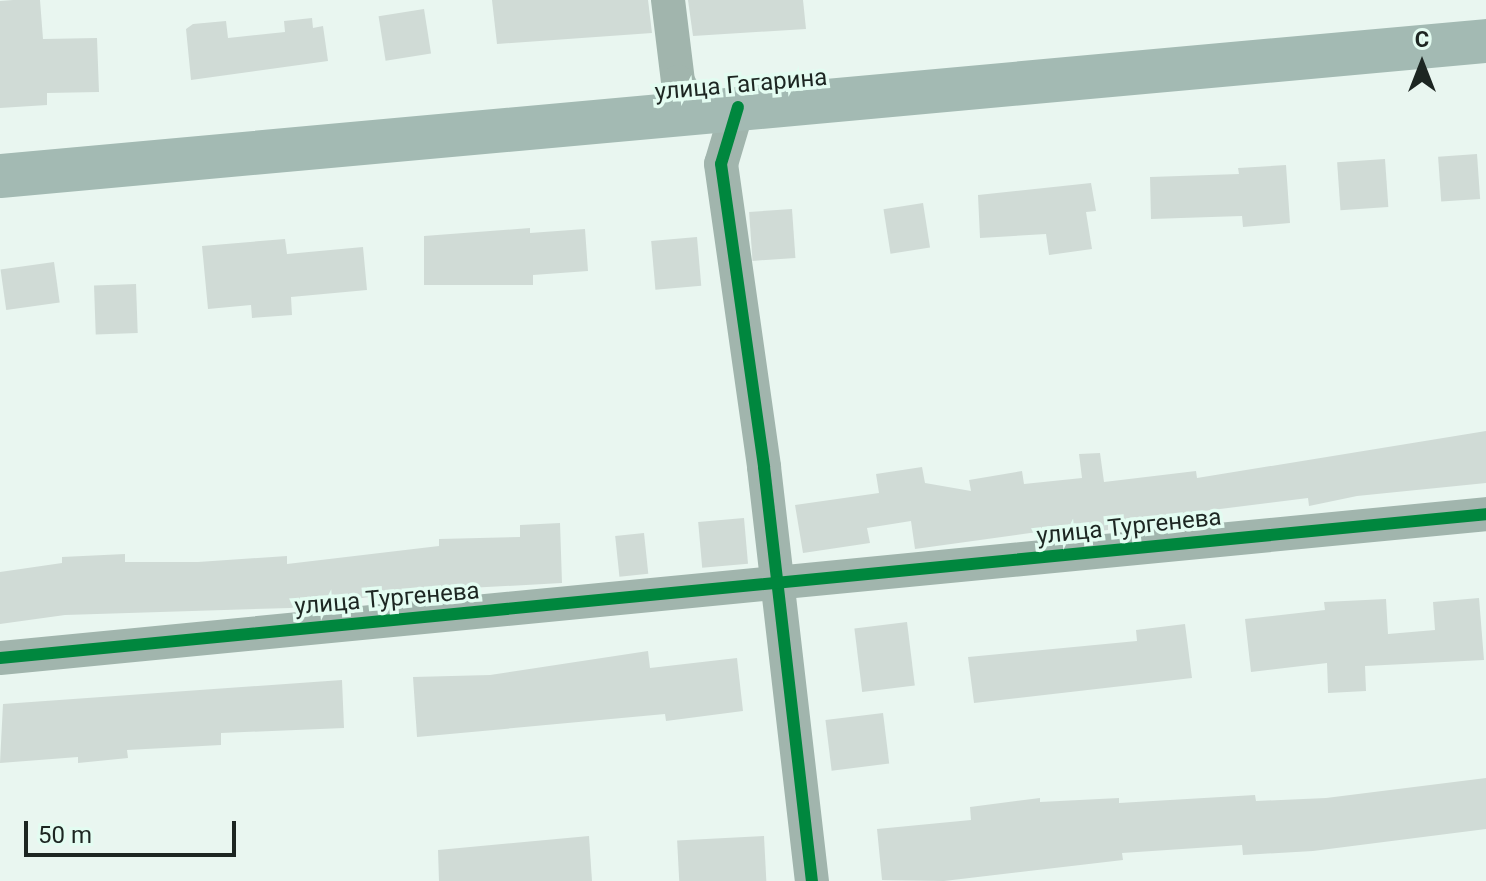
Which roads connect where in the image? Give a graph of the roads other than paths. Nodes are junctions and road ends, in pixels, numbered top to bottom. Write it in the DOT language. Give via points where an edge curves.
graph roads {
  1 [pos="668,0"];
  2 [pos="1486,41"];
  3 [pos="738,107"];
  4 [pos="694,111"];
  5 [pos="0,176"];
  6 [pos="1486,514"];
  7 [pos="777,584"];
  8 [pos="0,658"];
  9 [pos="812,881"];
  1 -- 4 [label="street" via="678,82"];
  2 -- 3 [label="main road, улица Гагарина"];
  3 -- 4 [label="main road, улица Гагарина"];
  3 -- 7 [label="street" via="721,164"];
  4 -- 5 [label="main road, улица Гагарина"];
  6 -- 7 [label="street, улица Тургенева"];
  7 -- 8 [label="street, улица Тургенева"];
  7 -- 9 [label="street"];
}
